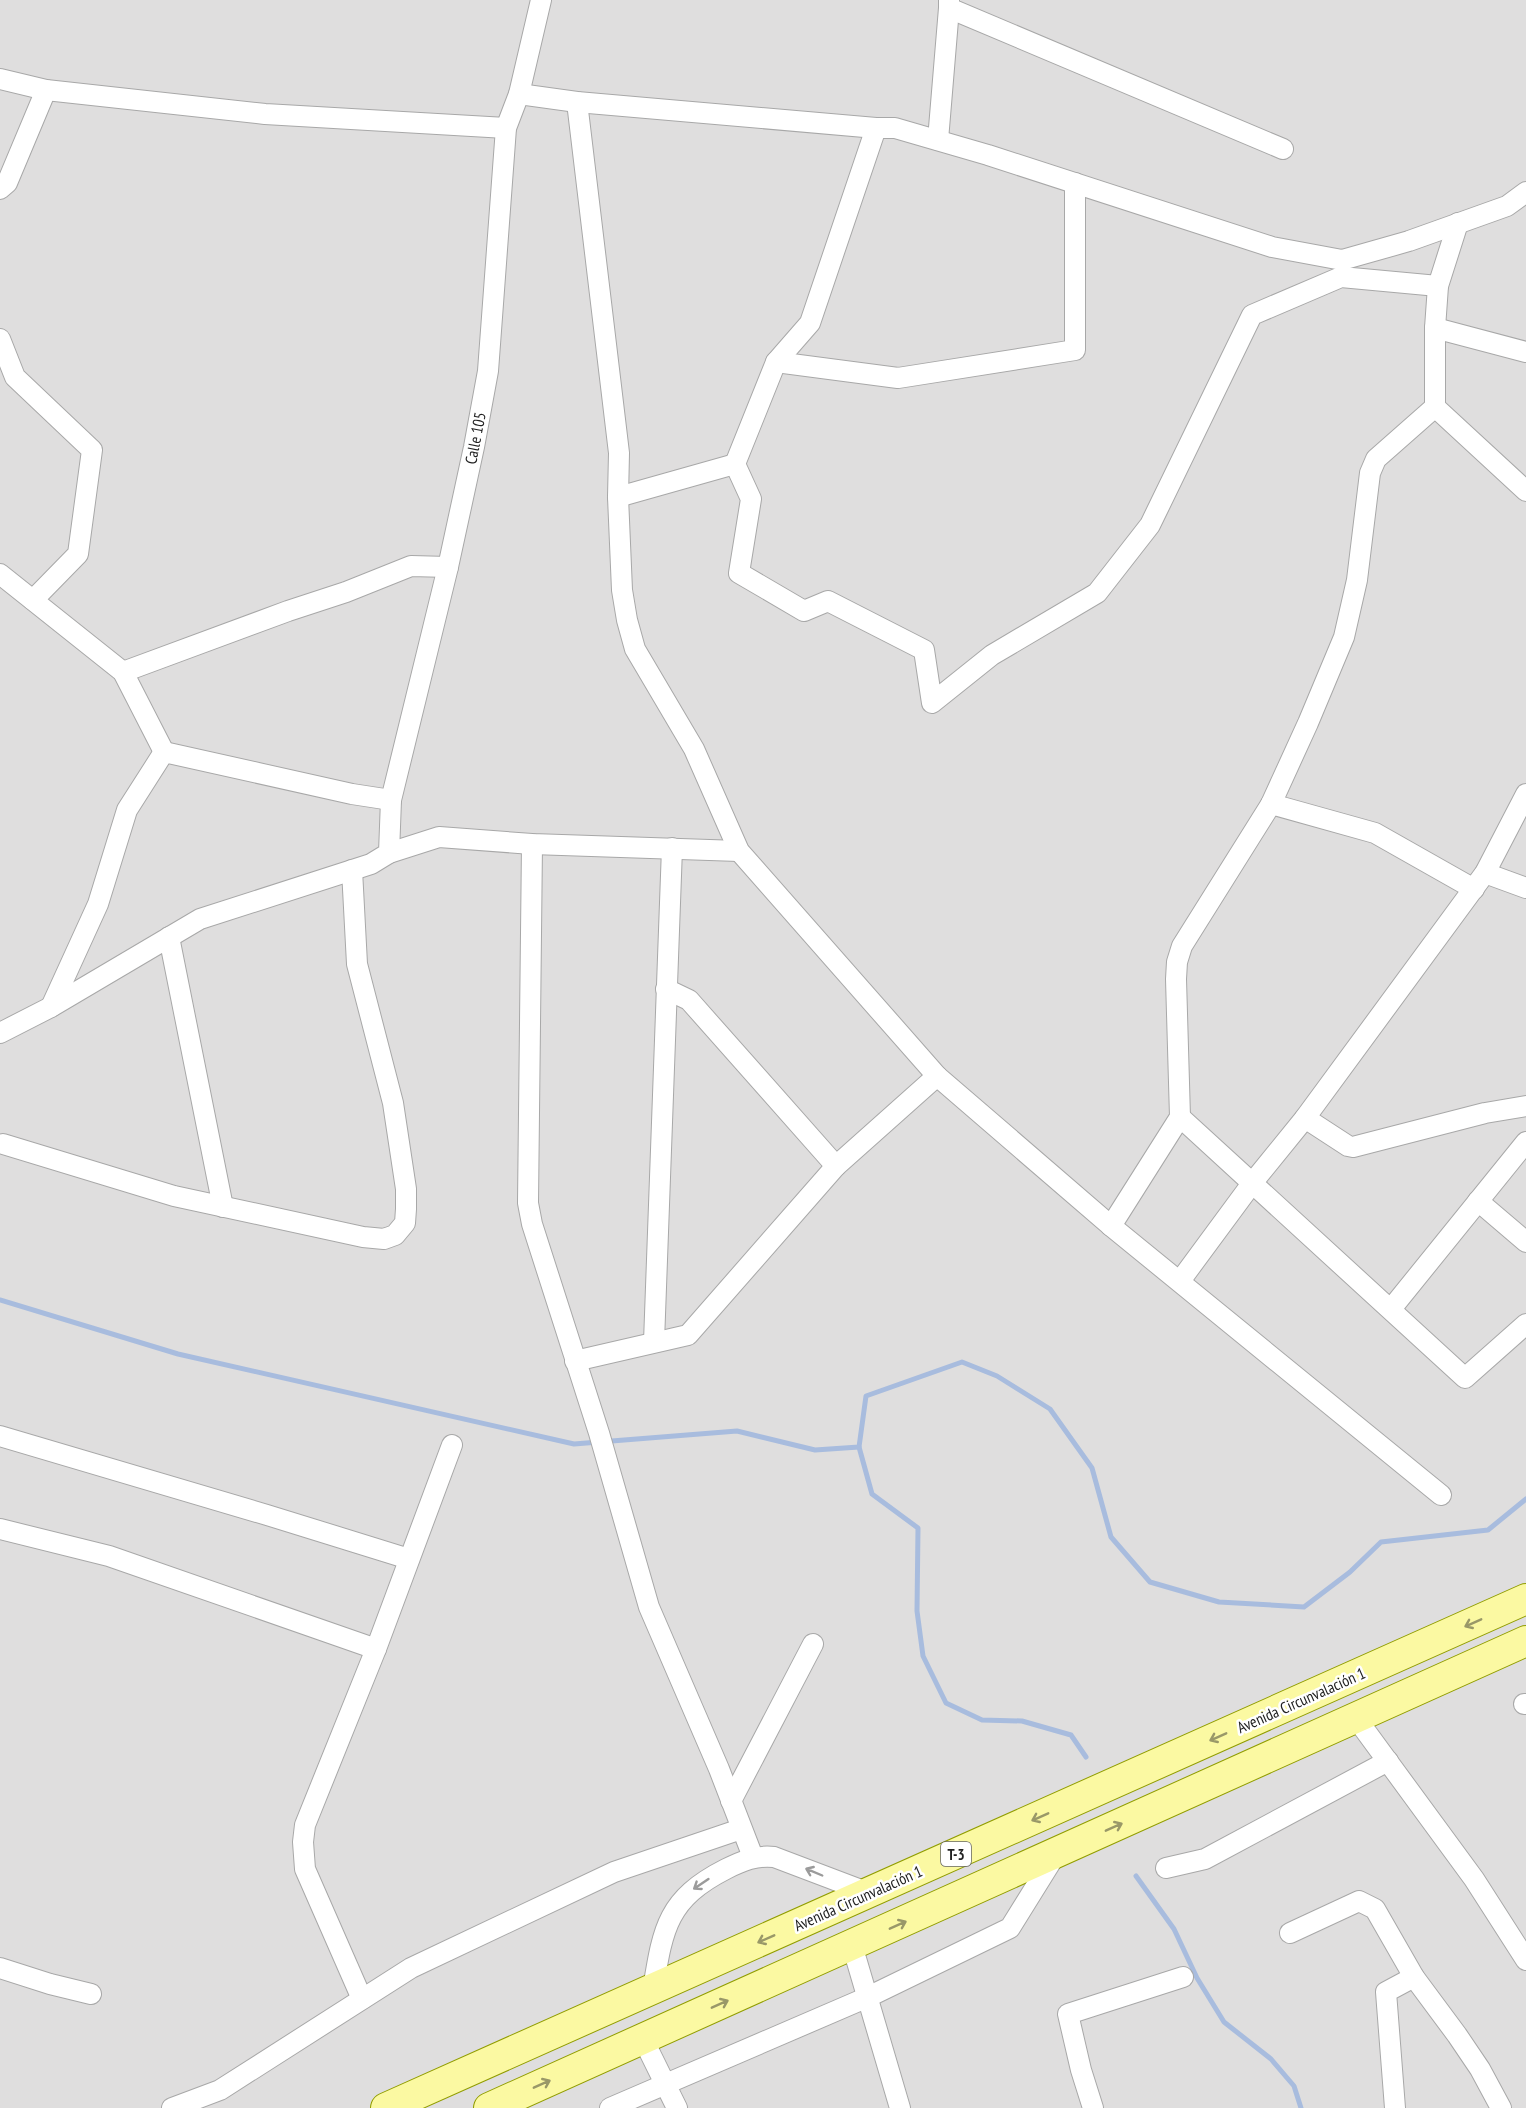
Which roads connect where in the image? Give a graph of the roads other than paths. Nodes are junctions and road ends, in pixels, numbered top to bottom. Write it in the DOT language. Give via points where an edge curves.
graph roads {
  1 [pos="538,3"];
  2 [pos="949,4"];
  3 [pos="0,79"];
  4 [pos="46,90"];
  5 [pos="519,94"];
  6 [pos="577,102"];
  7 [pos="506,128"];
  8 [pos="876,128"];
  9 [pos="938,140"];
  10 [pos="1283,149"];
  11 [pos="1075,183"];
  12 [pos="0,189"];
  13 [pos="1526,192"];
  14 [pos="1458,223"];
  15 [pos="1342,269"];
  16 [pos="1438,286"];
  17 [pos="1435,328"];
  18 [pos="0,339"];
  19 [pos="1526,352"];
  20 [pos="776,362"];
  21 [pos="1435,407"];
  22 [pos="735,464"];
  23 [pos="1526,490"];
  24 [pos="618,497"];
  25 [pos="448,567"];
  26 [pos="0,574"];
  27 [pos="33,600"];
  28 [pos="123,672"];
  29 [pos="164,752"];
  30 [pos="1526,794"];
  31 [pos="391,800"];
  32 [pos="1271,804"];
  33 [pos="532,844"];
  34 [pos="672,848"];
  35 [pos="739,851"];
  36 [pos="389,854"];
  37 [pos="352,870"];
  38 [pos="1479,881"];
  39 [pos="1526,888"];
  40 [pos="169,937"];
  41 [pos="666,989"];
  42 [pos="51,1007"];
  43 [pos="0,1033"];
  44 [pos="938,1076"];
  45 [pos="1526,1106"];
  46 [pos="1180,1116"];
  47 [pos="1305,1118"];
  48 [pos="3,1144"];
  49 [pos="1525,1144"];
  50 [pos="836,1166"];
  51 [pos="1253,1182"];
  52 [pos="1478,1201"];
  53 [pos="224,1207"];
  54 [pos="1111,1226"];
  55 [pos="1526,1242"];
  56 [pos="1180,1281"];
  57 [pos="1391,1309"];
  58 [pos="1526,1324"];
  59 [pos="654,1342"];
  60 [pos="575,1361"];
  61 [pos="0,1436"];
  62 [pos="452,1445"];
  63 [pos="1440,1495"];
  64 [pos="0,1529"];
  65 [pos="409,1559"];
  66 [pos="1526,1599"];
  67 [pos="1526,1641"];
  68 [pos="813,1644"];
  69 [pos="376,1649"];
  70 [pos="1356,1718"];
  71 [pos="1388,1761"];
  72 [pos="731,1801"];
  73 [pos="741,1829"];
  74 [pos="1056,1854"];
  75 [pos="753,1857"];
  76 [pos="1166,1868"];
  77 [pos="869,1893"];
  78 [pos="1290,1933"];
  79 [pos="852,1945"];
  80 [pos="1526,1960"];
  81 [pos="0,1968"];
  82 [pos="1183,1977"];
  83 [pos="1414,1977"];
  84 [pos="653,1989"];
  85 [pos="91,1994"];
  86 [pos="868,1997"];
  87 [pos="362,1999"];
  88 [pos="643,2039"];
  89 [pos="665,2085"];
  90 [pos="172,2108"];
  91 [pos="386,2108"];
  92 [pos="489,2108"];
  93 [pos="610,2108"];
  94 [pos="677,2108"];
  95 [pos="900,2108"];
  96 [pos="1093,2108"];
  97 [pos="1395,2108"];
  98 [pos="1501,2108"];
  1 -- 5 [label="street, Calle 105"];
  2 -- 9 [label="street"];
  2 -- 10 [label="street"];
  3 -- 4 [label="street"];
  4 -- 7 [label="street" via="265,114"];
  4 -- 12 [label="street" via="7,183"];
  5 -- 6 [label="street"];
  5 -- 7 [label="street, Calle 105"];
  6 -- 8 [label="street"];
  6 -- 24 [label="street" via="619,453"];
  7 -- 25 [label="street, Calle 105" via="488,371"];
  8 -- 9 [label="street" via="895,128"];
  8 -- 20 [label="street" via="810,323"];
  9 -- 11 [label="street"];
  11 -- 15 [label="street"];
  11 -- 20 [label="street" via="1075,350 898,378"];
  13 -- 14 [label="street" via="1507,206"];
  14 -- 15 [label="street"];
  14 -- 16 [label="street"];
  15 -- 16 [label="street"];
  15 -- 22 [label="street" via="1252,315 1150,525 1097,593 992,655 932,703 924,650 828,601 804,611 739,573 751,499"];
  16 -- 17 [label="street"];
  17 -- 19 [label="street"];
  17 -- 21 [label="street"];
  18 -- 27 [label="street" via="15,377 92,450 78,554"];
  20 -- 22 [label="street"];
  21 -- 23 [label="street"];
  21 -- 32 [label="street" via="1376,459 1370,473 1357,580 1344,637"];
  22 -- 24 [label="street"];
  24 -- 35 [label="street" via="622,590 635,649 694,749"];
  25 -- 28 [label="street" via="411,566"];
  25 -- 31 [label="street, Calle 105"];
  26 -- 27 [label="street"];
  27 -- 28 [label="street"];
  28 -- 29 [label="street"];
  29 -- 31 [label="street"];
  29 -- 42 [label="street" via="127,810 98,904"];
  30 -- 38 [label="street"];
  31 -- 36 [label="street, Calle 105"];
  32 -- 38 [label="street" via="1374,833"];
  32 -- 46 [label="street" via="1182,946 1177,962"];
  33 -- 34 [label="street"];
  33 -- 36 [label="street" via="439,837"];
  33 -- 60 [label="street" via="528,1203"];
  34 -- 35 [label="street"];
  34 -- 41 [label="street"];
  35 -- 44 [label="street"];
  36 -- 37 [label="street"];
  37 -- 40 [label="street" via="200,919"];
  37 -- 53 [label="street" via="357,964 393,1103 406,1189 405,1223 395,1235 379,1239"];
  38 -- 39 [label="street"];
  38 -- 47 [label="street"];
  40 -- 42 [label="street"];
  40 -- 53 [label="street"];
  41 -- 50 [label="street" via="689,1000"];
  41 -- 59 [label="street"];
  42 -- 43 [label="street"];
  44 -- 50 [label="street"];
  44 -- 54 [label="street"];
  45 -- 47 [label="street" via="1353,1147"];
  46 -- 51 [label="street"];
  46 -- 54 [label="street"];
  47 -- 51 [label="street"];
  48 -- 53 [label="street" via="174,1196"];
  49 -- 52 [label="street"];
  50 -- 59 [label="street" via="688,1335"];
  51 -- 56 [label="street"];
  51 -- 57 [label="street"];
  52 -- 55 [label="street"];
  52 -- 57 [label="street"];
  54 -- 56 [label="street"];
  56 -- 63 [label="street"];
  57 -- 58 [label="street" via="1465,1378"];
  59 -- 60 [label="street"];
  60 -- 72 [label="street" via="649,1607"];
  61 -- 65 [label="street"];
  62 -- 65 [label="street"];
  64 -- 69 [label="street" via="109,1556"];
  65 -- 69 [label="street"];
  66 -- 77 [label="main road, Avenida Circunvalación 1 / T-3, one-way"];
  67 -- 70 [label="main road, T-3"];
  68 -- 72 [label="street"];
  69 -- 87 [label="street" via="305,1824 303,1842 305,1869"];
  70 -- 71 [label="street"];
  74 -- 70 [label="main road, T-3, one-way"];
  71 -- 76 [label="street" via="1205,1859"];
  71 -- 80 [label="street" via="1474,1879"];
  72 -- 73 [label="street"];
  73 -- 75 [label="street"];
  73 -- 87 [label="street" via="614,1872 411,1968"];
  79 -- 74 [label="main road, T-3, one-way"];
  74 -- 86 [label="street" via="1010,1928"];
  77 -- 75 [label="street, one-way" via="774,1857"];
  75 -- 84 [label="street, one-way" via="695,1888 677,1906 660,1944"];
  77 -- 84 [label="main road, Avenida Circunvalación 1 / T-3, one-way"];
  78 -- 83 [label="street" via="1359,1901 1375,1909"];
  79 -- 86 [label="street"];
  88 -- 79 [label="main road, T-3, one-way"];
  81 -- 85 [label="street"];
  82 -- 96 [label="street" via="1068,2014"];
  83 -- 97 [label="street" via="1386,1992"];
  83 -- 98 [label="street" via="1480,2069"];
  84 -- 91 [label="main road, Avenida Circunvalación 1 / T-3"];
  86 -- 89 [label="street"];
  86 -- 95 [label="street"];
  87 -- 90 [label="street" via="220,2090"];
  88 -- 89 [label="street"];
  92 -- 88 [label="main road, T-3, one-way"];
  89 -- 93 [label="street"];
  89 -- 94 [label="street"];
}
